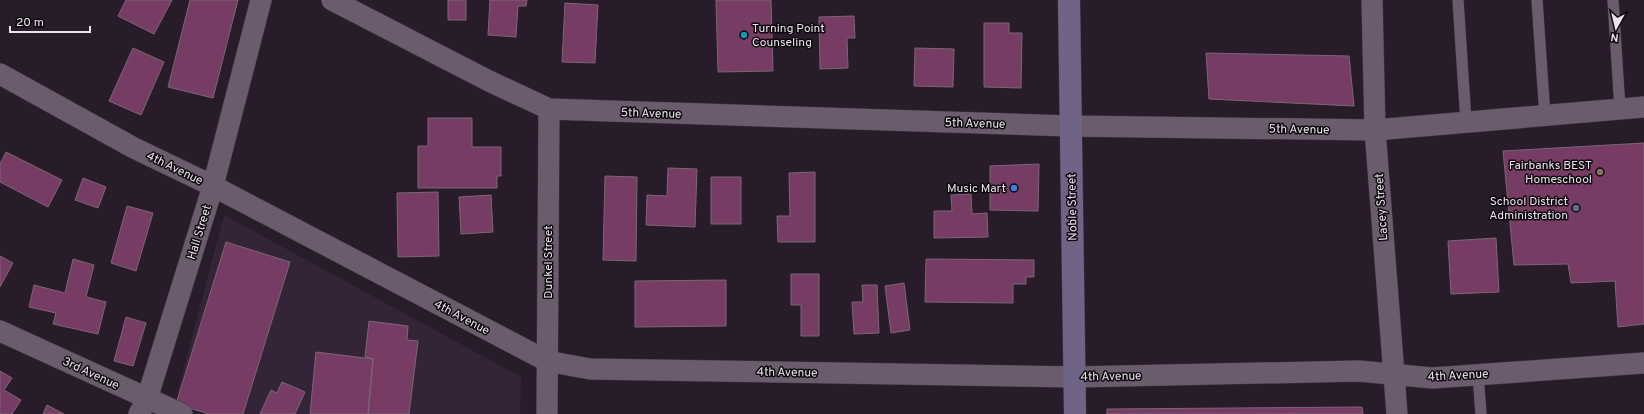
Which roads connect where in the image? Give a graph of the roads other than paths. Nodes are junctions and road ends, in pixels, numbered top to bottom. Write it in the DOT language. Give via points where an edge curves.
graph roads {
  1 [pos="261,0"];
  2 [pos="332,0"];
  3 [pos="1069,0"];
  4 [pos="1372,0"];
  5 [pos="1458,0"];
  6 [pos="1537,0"];
  7 [pos="1613,0"];
  8 [pos="0,74"];
  9 [pos="1644,107"];
  10 [pos="549,109"];
  11 [pos="1620,109"];
  12 [pos="1545,116"];
  13 [pos="1466,122"];
  14 [pos="1070,126"];
  15 [pos="1375,130"];
  16 [pos="213,186"];
  17 [pos="0,331"];
  18 [pos="547,361"];
  19 [pos="1644,363"];
  20 [pos="1394,374"];
  21 [pos="1478,375"];
  22 [pos="1075,377"];
  23 [pos="143,406"];
  24 [pos="182,414"];
  25 [pos="547,414"];
  26 [pos="1075,414"];
  27 [pos="1397,414"];
  28 [pos="1481,414"];
  1 -- 16 [label="street, Hall Street"];
  2 -- 10 [label="street, 5th Avenue" via="489,82"];
  3 -- 14 [label="street, Noble Street"];
  4 -- 15 [label="street, Lacey Street"];
  5 -- 13 [label="lane"];
  6 -- 12 [label="lane"];
  7 -- 11 [label="lane"];
  8 -- 16 [label="street, 4th Avenue" via="134,148"];
  9 -- 11 [label="street, 5th Avenue"];
  10 -- 14 [label="street, 5th Avenue"];
  10 -- 18 [label="street, Dunkel Street"];
  11 -- 12 [label="street, 5th Avenue"];
  12 -- 13 [label="street, 5th Avenue"];
  13 -- 15 [label="street, 5th Avenue"];
  14 -- 15 [label="street, 5th Avenue"];
  14 -- 22 [label="street, Noble Street"];
  15 -- 20 [label="street, Lacey Street"];
  16 -- 18 [label="street, 4th Avenue"];
  16 -- 23 [label="street, Hall Street"];
  17 -- 23 [label="street, 3rd Avenue"];
  18 -- 22 [label="street, 4th Avenue" via="590,369"];
  18 -- 25 [label="street, Dunkel Street"];
  19 -- 21 [label="street, 4th Avenue"];
  20 -- 21 [label="street, 4th Avenue" via="1432,378"];
  20 -- 22 [label="street, 4th Avenue" via="1359,370"];
  20 -- 27 [label="street, Lacey Street"];
  21 -- 28 [label="lane"];
  22 -- 26 [label="street, Noble Street"];
  23 -- 24 [label="street, 3rd Avenue"];
}
